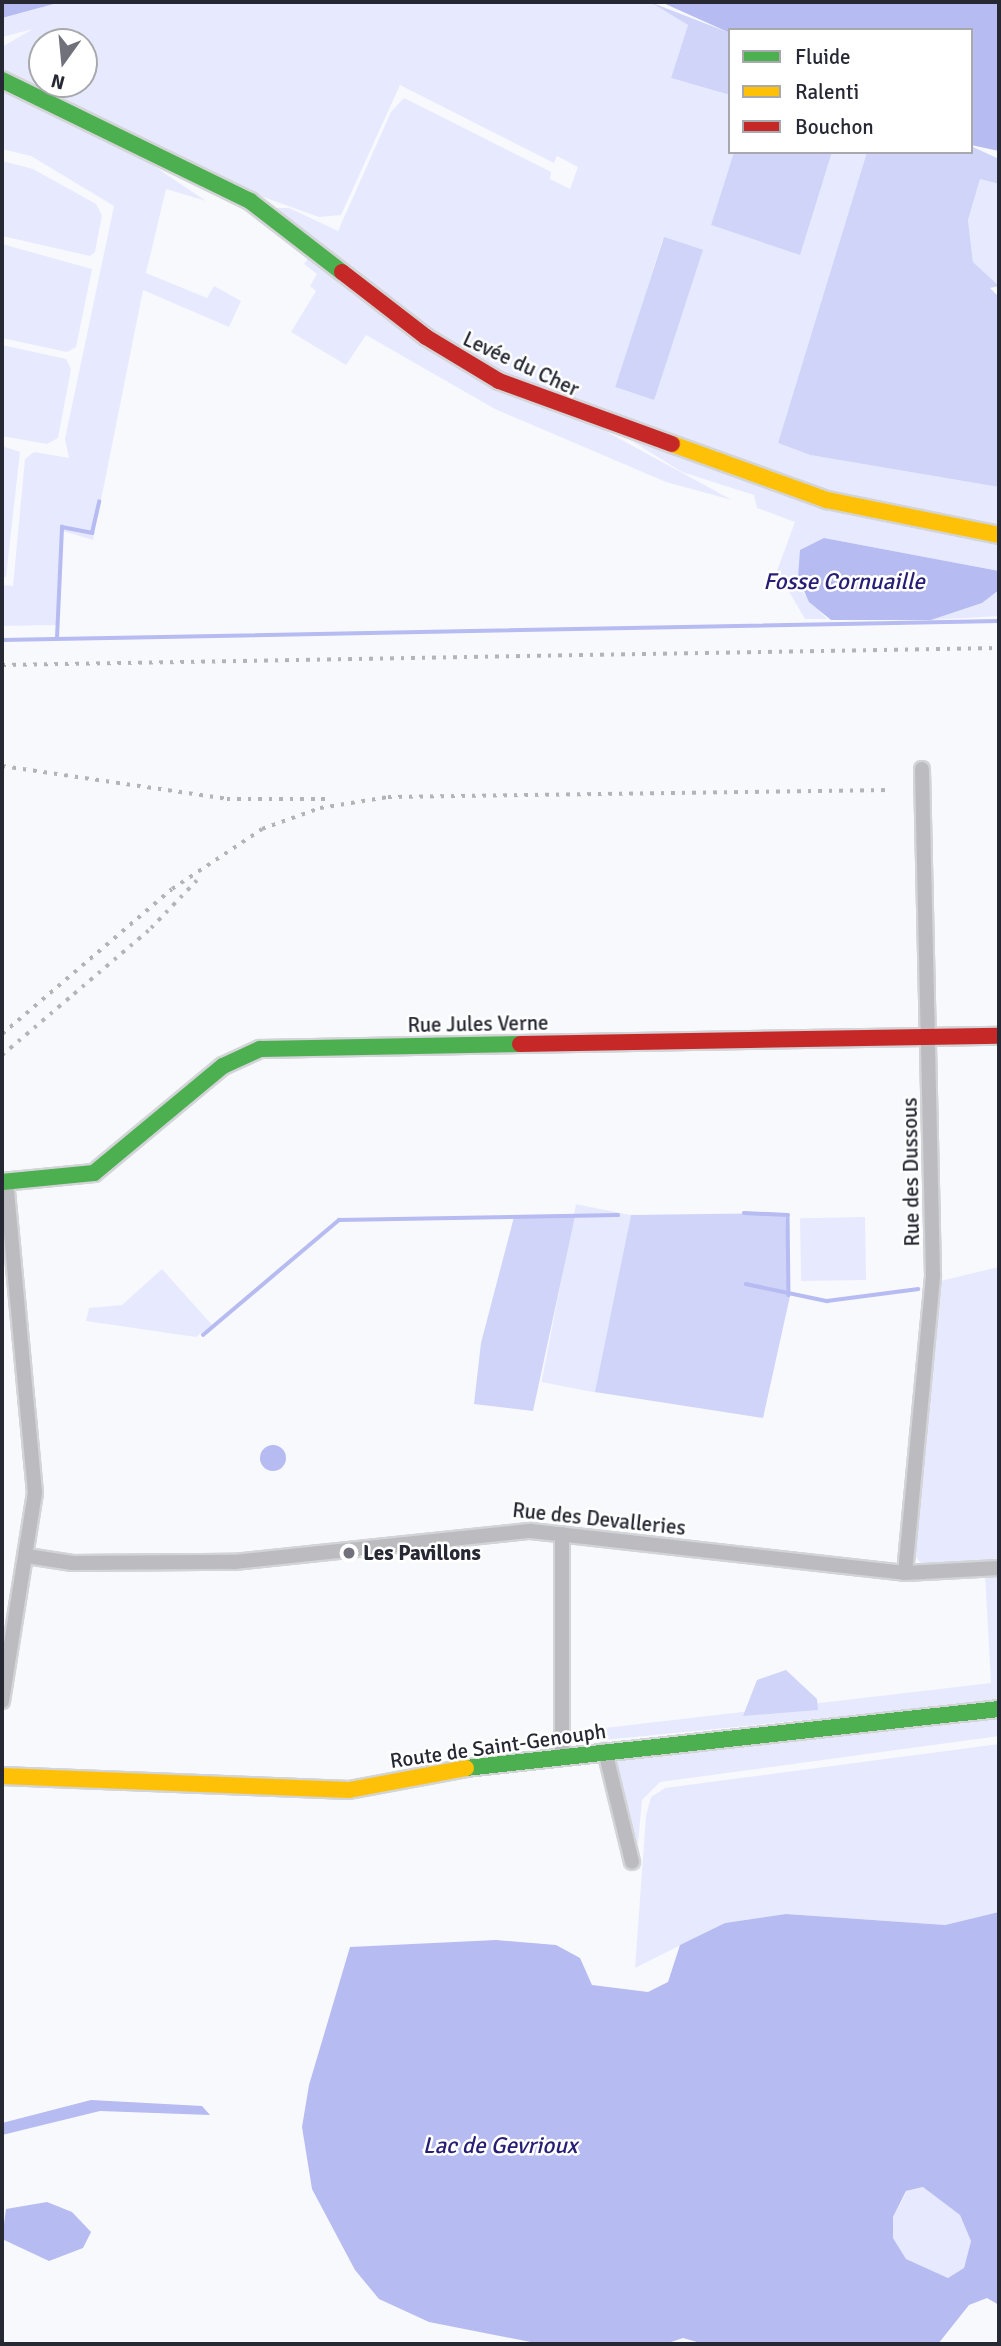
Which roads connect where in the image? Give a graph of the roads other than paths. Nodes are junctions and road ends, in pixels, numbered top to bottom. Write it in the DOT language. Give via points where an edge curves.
graph roads {
  1 [pos="2,80"];
  2 [pos="999,535"];
  3 [pos="922,769"];
  4 [pos="999,1036"];
  5 [pos="930,1037"];
  6 [pos="4,1182"];
  7 [pos="2,1273"];
  8 [pos="18,1273"];
  9 [pos="562,1534"];
  10 [pos="27,1556"];
  11 [pos="999,1568"];
  12 [pos="905,1573"];
  13 [pos="2,1701"];
  14 [pos="999,1709"];
  15 [pos="605,1751"];
  16 [pos="562,1756"];
  17 [pos="2,1776"];
  18 [pos="632,1862"];
  1 -- 2 [label="street, Levée du Cher" via="250,201 426,337 499,381 827,500"];
  3 -- 5 [label="street, Rue des Dussous"];
  4 -- 5 [label="street, Rue Jules Verne"];
  5 -- 6 [label="street, Rue Jules Verne" via="260,1049 223,1066 94,1173"];
  5 -- 12 [label="street, Rue des Dussous" via="932,1294"];
  6 -- 8 [label="street"];
  7 -- 8 [label="street"];
  8 -- 10 [label="street" via="35,1478"];
  9 -- 10 [label="street, Rue des Devalleries" via="491,1531 349,1553 234,1562 72,1563"];
  9 -- 12 [label="street, Rue des Devalleries"];
  9 -- 16 [label="street"];
  10 -- 13 [label="street"];
  11 -- 12 [label="street, Rue des Devalleries"];
  14 -- 15 [label="street, Route de Saint-Genouph"];
  15 -- 16 [label="street, Route de Saint-Genouph"];
  15 -- 18 [label="street"];
  16 -- 17 [label="street, Route de Saint-Genouph" via="349,1790 289,1793"];
}
